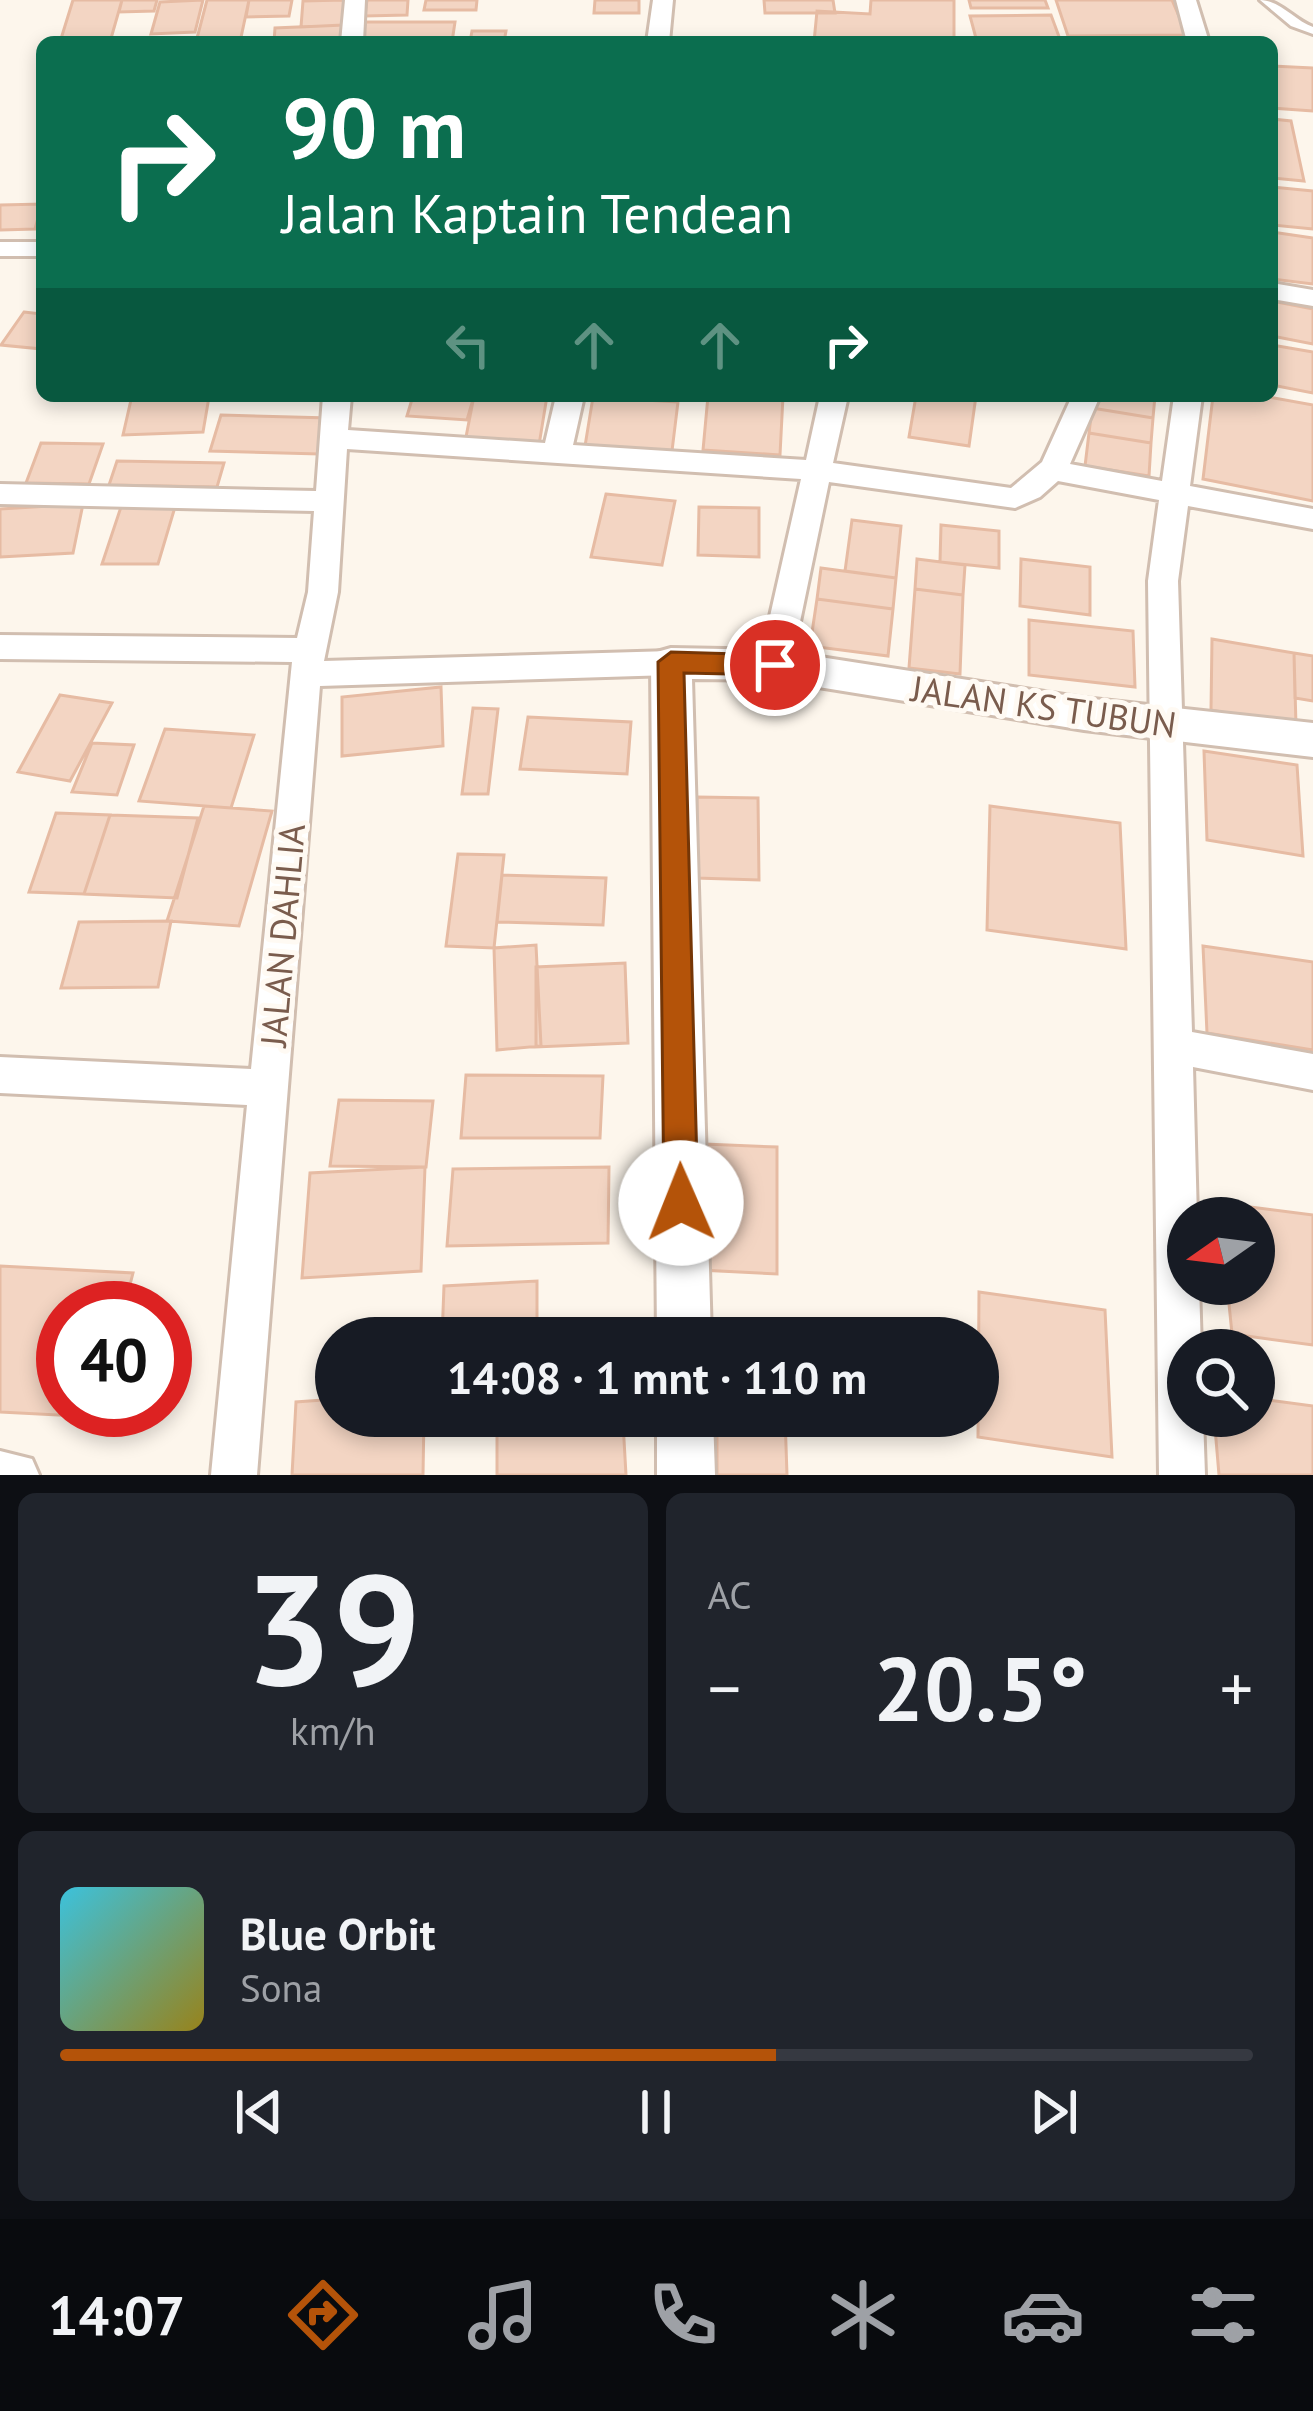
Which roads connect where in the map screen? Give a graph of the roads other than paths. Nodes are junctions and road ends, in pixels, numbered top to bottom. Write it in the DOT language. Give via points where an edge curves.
graph roads {
  1 [pos="356,0"];
  2 [pos="663,0"];
  3 [pos="1186,0"];
  4 [pos="1265,0"];
  5 [pos="1313,32"];
  6 [pos="353,36"];
  7 [pos="659,36"];
  8 [pos="1196,36"];
  9 [pos="0,249"];
  10 [pos="36,249"];
  11 [pos="1278,292"];
  12 [pos="1313,298"];
  13 [pos="337,402"];
  14 [pos="569,402"];
  15 [pos="833,402"];
  16 [pos="1083,402"];
  17 [pos="1187,402"];
  18 [pos="338,439"];
  19 [pos="558,450"];
  20 [pos="1054,470"];
  21 [pos="820,471"];
  22 [pos="1173,493"];
  23 [pos="0,494"];
  24 [pos="328,501"];
  25 [pos="1313,520"];
  26 [pos="0,647"];
  27 [pos="309,662"];
  28 [pos="671,662"];
  29 [pos="775,665"];
  30 [pos="1166,722"];
  31 [pos="1313,740"];
  32 [pos="1172,1046"];
  33 [pos="1313,1072"];
  34 [pos="0,1076"];
  35 [pos="268,1088"];
  36 [pos="683,1317"];
  37 [pos="685,1437"];
  38 [pos="0,1474"];
  39 [pos="16,1475"];
  40 [pos="234,1475"];
  41 [pos="686,1475"];
  42 [pos="1181,1475"];
  1 -- 6 [label="street"];
  2 -- 7 [label="street"];
  3 -- 8 [label="street"];
  4 -- 5 [label="lane"];
  9 -- 10 [label="street"];
  11 -- 12 [label="street"];
  13 -- 18 [label="street, JALAN DAHLIA"];
  14 -- 19 [label="street"];
  15 -- 21 [label="street"];
  16 -- 20 [label="street"];
  17 -- 22 [label="street"];
  18 -- 19 [label="street"];
  18 -- 24 [label="street, JALAN DAHLIA"];
  19 -- 21 [label="street"];
  20 -- 21 [label="street" via="1040,488 1015,498"];
  20 -- 22 [label="street"];
  21 -- 29 [label="street"];
  22 -- 25 [label="street"];
  22 -- 30 [label="street" via="1162,581"];
  23 -- 24 [label="street"];
  24 -- 27 [label="street, JALAN DAHLIA"];
  26 -- 27 [label="street"];
  27 -- 28 [label="street"];
  27 -- 35 [label="street, JALAN DAHLIA"];
  28 -- 29 [label="street, JALAN KS TUBUN"];
  28 -- 36 [label="street"];
  29 -- 30 [label="street, JALAN KS TUBUN"];
  30 -- 31 [label="street, JALAN KS TUBUN"];
  30 -- 32 [label="street"];
  32 -- 33 [label="street"];
  32 -- 42 [label="street"];
  34 -- 35 [label="street"];
  35 -- 40 [label="street, JALAN DAHLIA"];
  37 -- 41 [label="street"];
  38 -- 39 [label="street"];
}
